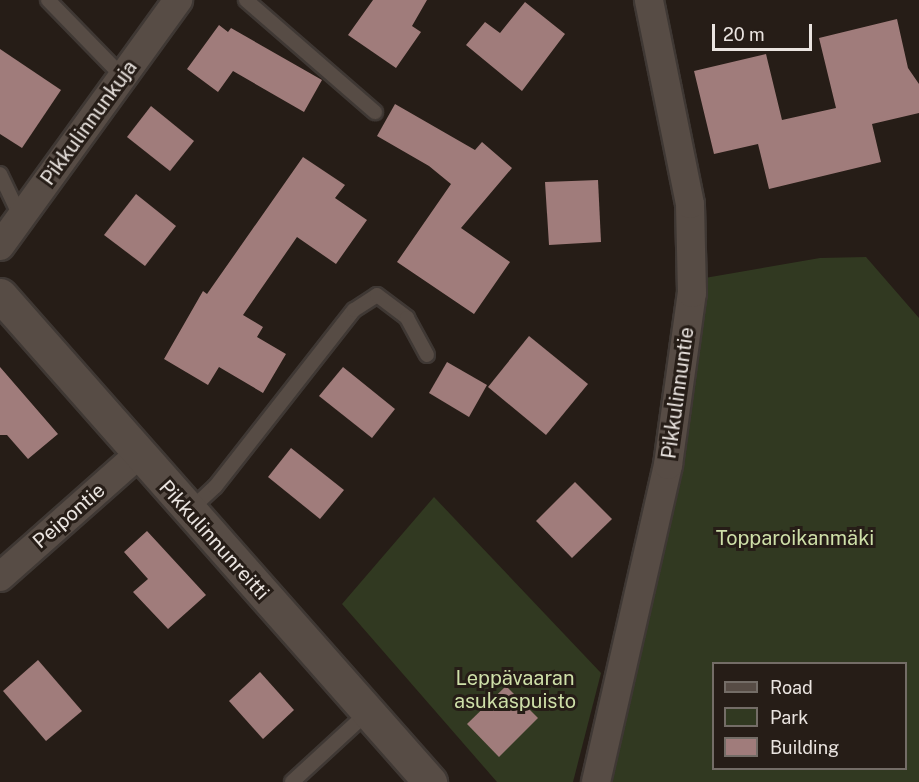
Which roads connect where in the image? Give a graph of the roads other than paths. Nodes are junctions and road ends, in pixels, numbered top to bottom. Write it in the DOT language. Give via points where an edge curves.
graph roads {
  1 [pos="48,0"];
  2 [pos="178,0"];
  3 [pos="246,0"];
  4 [pos="649,0"];
  5 [pos="123,76"];
  6 [pos="375,112"];
  7 [pos="0,174"];
  8 [pos="21,218"];
  9 [pos="0,246"];
  10 [pos="0,296"];
  11 [pos="428,354"];
  12 [pos="138,455"];
  13 [pos="189,510"];
  14 [pos="0,578"];
  15 [pos="367,713"];
  16 [pos="292,782"];
  17 [pos="430,782"];
  18 [pos="596,782"];
  1 -- 5 [label="lane"];
  2 -- 5 [label="street, Pikkulinnunkuja"];
  3 -- 6 [label="lane"];
  4 -- 18 [label="street, Pikkulinnuntie" via="690,204 692,293 668,465"];
  5 -- 8 [label="street, Pikkulinnunkuja"];
  7 -- 8 [label="lane"];
  8 -- 9 [label="street, Pikkulinnunkuja"];
  10 -- 12 [label="street, Pikkulinnunreitti"];
  11 -- 13 [label="lane" via="407,318 377,295 354,310 215,487"];
  12 -- 13 [label="street, Pikkulinnunreitti"];
  12 -- 14 [label="street, Peipontie"];
  13 -- 15 [label="street, Pikkulinnunreitti"];
  15 -- 16 [label="lane"];
  15 -- 17 [label="street, Pikkulinnunreitti"];
}
